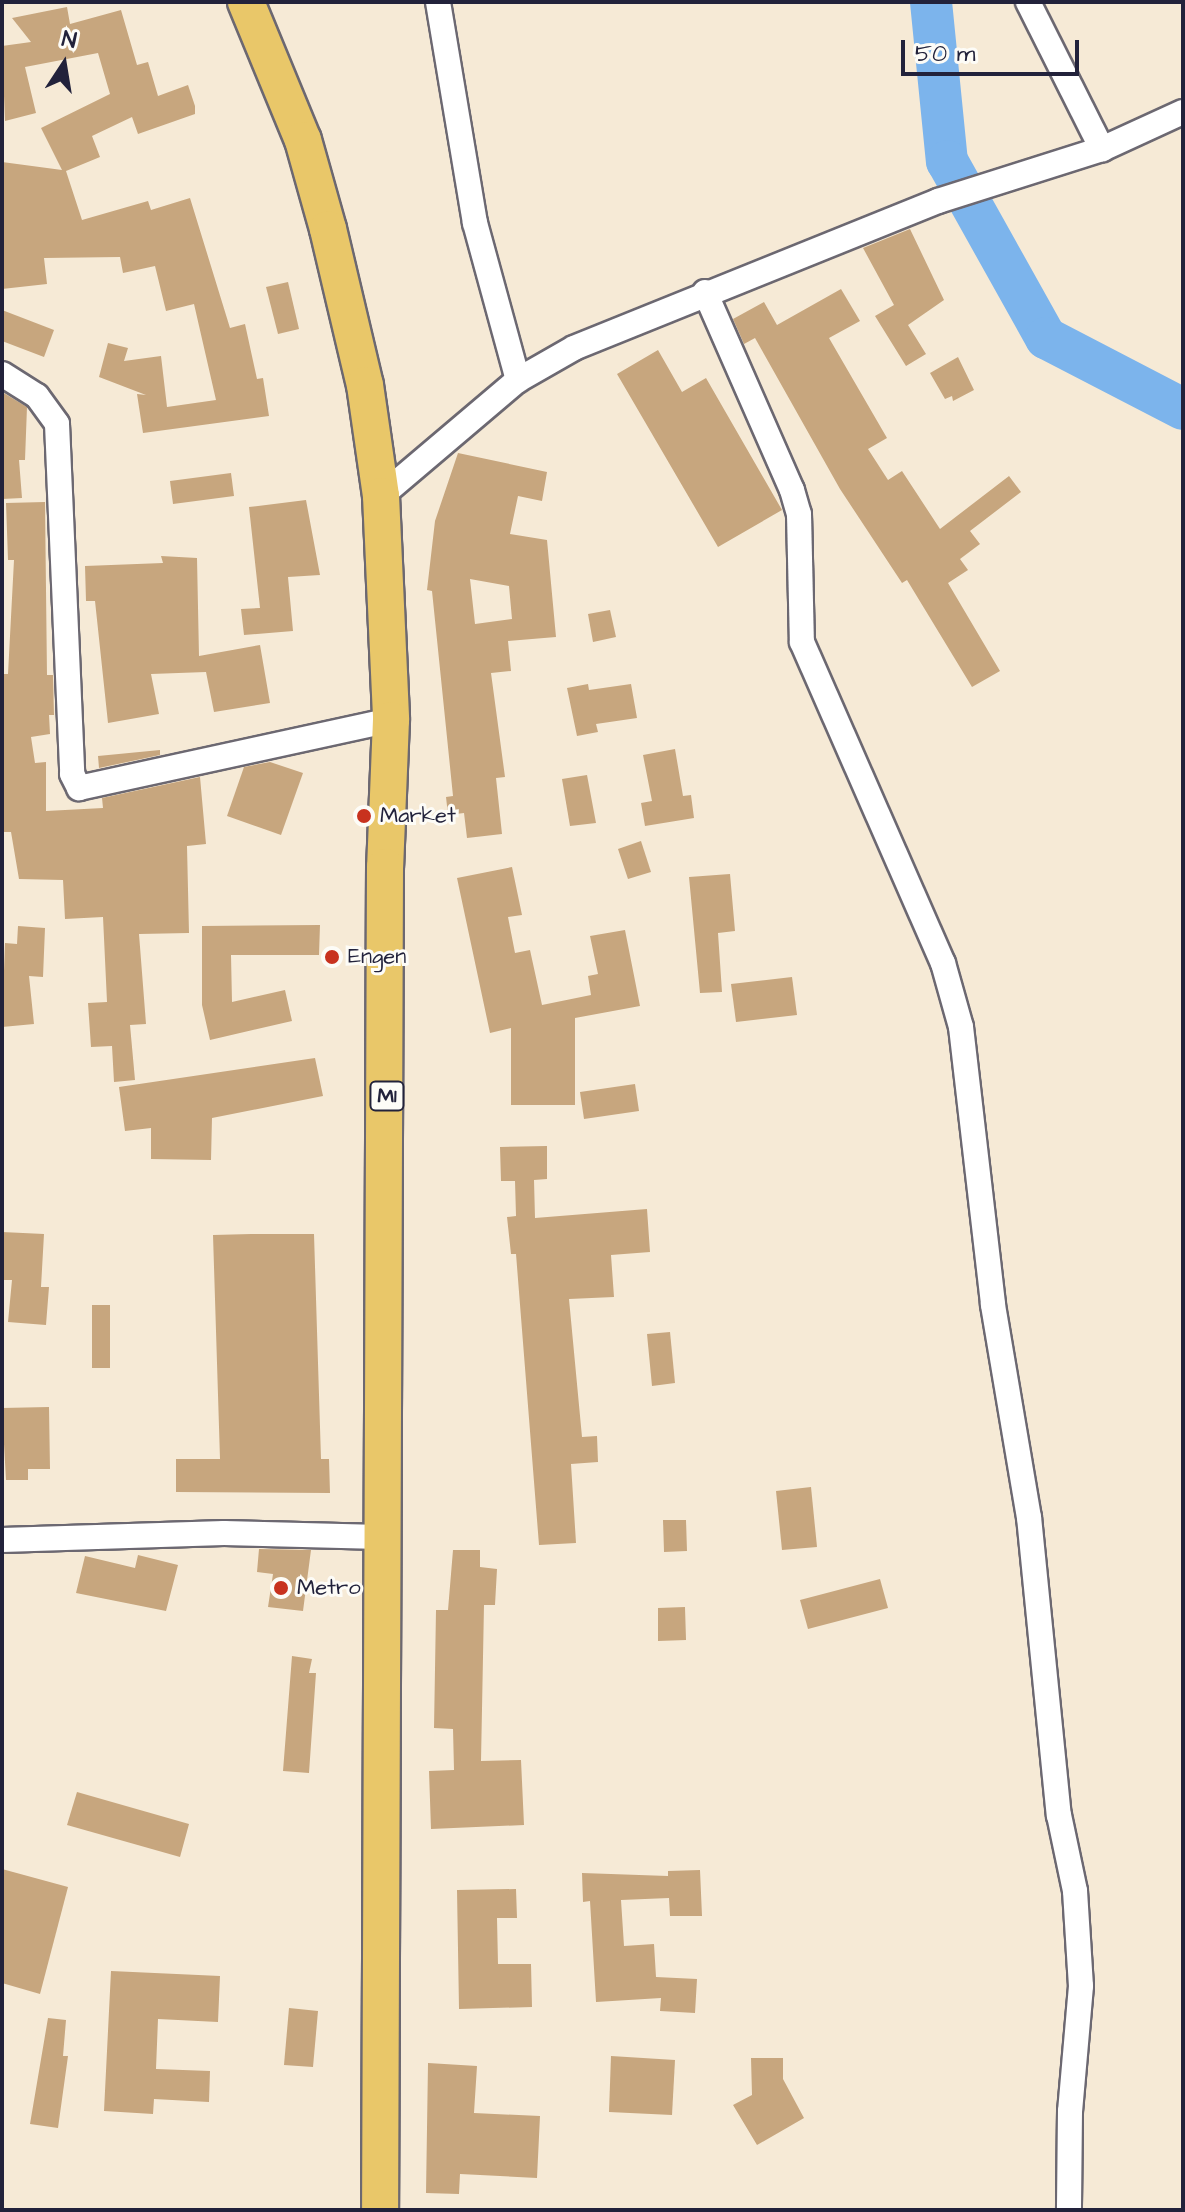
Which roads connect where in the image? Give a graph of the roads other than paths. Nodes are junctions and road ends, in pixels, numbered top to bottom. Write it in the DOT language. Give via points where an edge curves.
graph roads {
  1 [pos="246,2"];
  2 [pos="438,2"];
  3 [pos="1028,2"];
  4 [pos="1183,112"];
  5 [pos="1102,149"];
  6 [pos="705,292"];
  7 [pos="2,374"];
  8 [pos="518,380"];
  9 [pos="381,496"];
  10 [pos="391,720"];
  11 [pos="381,1537"];
  12 [pos="2,1540"];
  13 [pos="380,2210"];
  14 [pos="1069,2210"];
  1 -- 9 [label="highway, M1" via="303,140 328,229 365,385"];
  2 -- 8 [label="street" via="475,223"];
  3 -- 5 [label="street"];
  4 -- 5 [label="street"];
  5 -- 6 [label="street" via="938,201"];
  6 -- 8 [label="street" via="574,348"];
  6 -- 14 [label="street" via="799,514 802,642 937,948 961,1027 993,1305 1029,1517 1059,1815 1075,1891 1081,1986 1070,2111"];
  7 -- 10 [label="street" via="37,396 57,424 72,774 79,788"];
  8 -- 9 [label="street"];
  9 -- 10 [label="highway, M1"];
  10 -- 11 [label="highway, M1" via="385,867"];
  11 -- 12 [label="street" via="224,1533"];
  11 -- 13 [label="highway, M1"];
}
